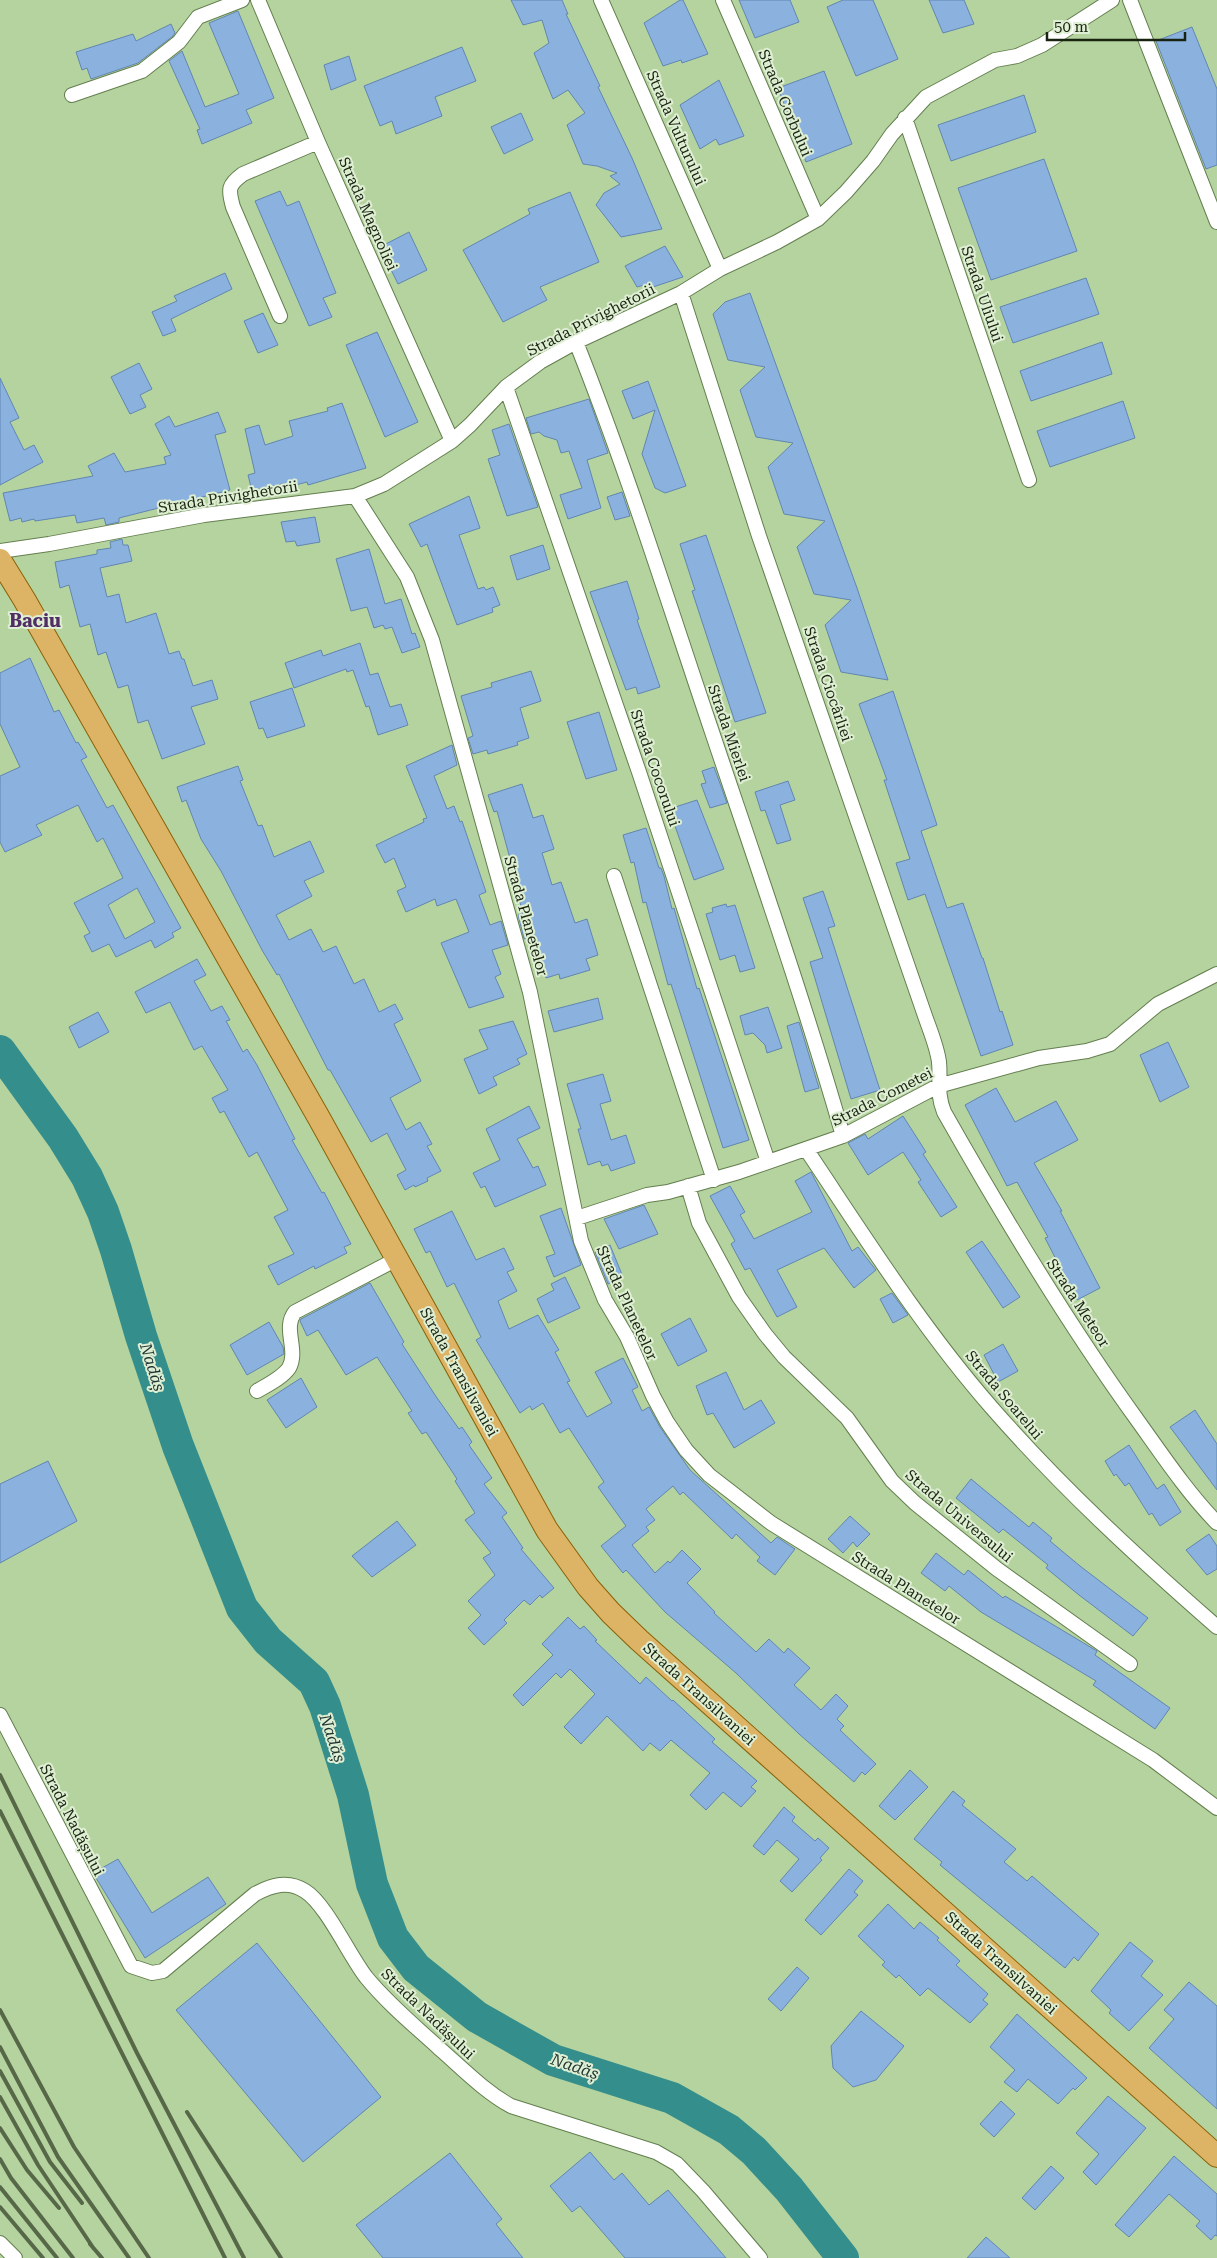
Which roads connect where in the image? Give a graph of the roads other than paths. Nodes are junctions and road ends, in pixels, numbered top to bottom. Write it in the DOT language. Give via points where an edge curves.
graph roads {
  1 [pos="242,0"];
  2 [pos="258,0"];
  3 [pos="601,0"];
  4 [pos="723,0"];
  5 [pos="1112,0"];
  6 [pos="1130,0"];
  7 [pos="72,95"];
  8 [pos="905,118"];
  9 [pos="318,142"];
  10 [pos="818,219"];
  11 [pos="1217,222"];
  12 [pos="720,269"];
  13 [pos="681,293"];
  14 [pos="280,316"];
  15 [pos="576,342"];
  16 [pos="506,387"];
  17 [pos="452,440"];
  18 [pos="1029,480"];
  19 [pos="355,496"];
  20 [pos="0,551"];
  21 [pos="0,560"];
  22 [pos="614,876"];
  23 [pos="1217,974"];
  24 [pos="938,1086"];
  25 [pos="843,1136"];
  26 [pos="806,1150"];
  27 [pos="768,1162"];
  28 [pos="714,1180"];
  29 [pos="688,1186"];
  30 [pos="577,1218"];
  31 [pos="397,1259"];
  32 [pos="257,1391"];
  33 [pos="1217,1524"];
  34 [pos="1217,1627"];
  35 [pos="1130,1664"];
  36 [pos="0,1715"];
  37 [pos="1217,1808"];
  38 [pos="1217,2156"];
  39 [pos="0,2243"];
  40 [pos="15,2258"];
  41 [pos="760,2258"];
  1 -- 7 [label="street" via="198,17 185,36 142,70"];
  2 -- 9 [label="street, Strada Magnoliei"];
  3 -- 12 [label="street, Strada Vulturului"];
  4 -- 10 [label="street, Strada Corbului"];
  5 -- 8 [label="street, Strada Privighetorii" via="1042,45 1017,56 995,60 926,97"];
  6 -- 11 [label="street"];
  8 -- 10 [label="street, Strada Privighetorii" via="846,192"];
  8 -- 18 [label="street, Strada Uliului"];
  9 -- 14 [label="street" via="243,174 232,182 229,192 232,207"];
  9 -- 17 [label="street, Strada Magnoliei"];
  10 -- 12 [label="street, Strada Privighetorii"];
  12 -- 13 [label="street, Strada Privighetorii"];
  13 -- 15 [label="street, Strada Privighetorii"];
  13 -- 24 [label="street, Strada Ciocârliei" via="759,536 939,1059"];
  15 -- 16 [label="street, Strada Privighetorii" via="540,362"];
  15 -- 25 [label="street, Strada Mierlei" via="652,552 814,1037"];
  16 -- 17 [label="street, Strada Privighetorii"];
  16 -- 27 [label="street, Strada Cocorului" via="639,772"];
  17 -- 19 [label="street, Strada Privighetorii" via="384,484"];
  19 -- 20 [label="street, Strada Privighetorii" via="204,515"];
  19 -- 30 [label="street, Strada Planetelor" via="407,577 432,640 530,992"];
  21 -- 31 [label="main road, Strada Transilvaniei"];
  22 -- 28 [label="street"];
  23 -- 24 [label="street, Strada Cometei" via="1158,1004 1110,1044 1030,1060"];
  24 -- 25 [label="street, Strada Cometei"];
  24 -- 33 [label="street, Strada Meteor" via="944,1112 1037,1269 1112,1386 1195,1501"];
  25 -- 26 [label="street, Strada Cometei"];
  26 -- 27 [label="street, Strada Cometei"];
  26 -- 34 [label="street, Strada Soarelui" via="928,1329 991,1407 1050,1472 1125,1546"];
  27 -- 28 [label="street, Strada Cometei"];
  28 -- 29 [label="street, Strada Cometei"];
  29 -- 30 [label="street, Strada Cometei" via="647,1195"];
  29 -- 35 [label="street, Strada Universului" via="699,1223 739,1297 784,1358 846,1418 892,1481 997,1569"];
  30 -- 37 [label="street, Strada Planetelor" via="592,1271 627,1337 653,1396 686,1450 709,1475 772,1523 1153,1760"];
  31 -- 32 [label="street" via="295,1312 289,1323 292,1352 289,1367"];
  31 -- 38 [label="main road, Strada Transilvaniei" via="547,1530 611,1613"];
  36 -- 41 [label="street, Strada Nadășului" via="132,1966 152,1973 163,1971 255,1894 276,1884 305,1891 325,1914 366,1977 411,2023 491,2095 511,2106 656,2152 677,2164"];
  39 -- 40 [label="street"];
}
